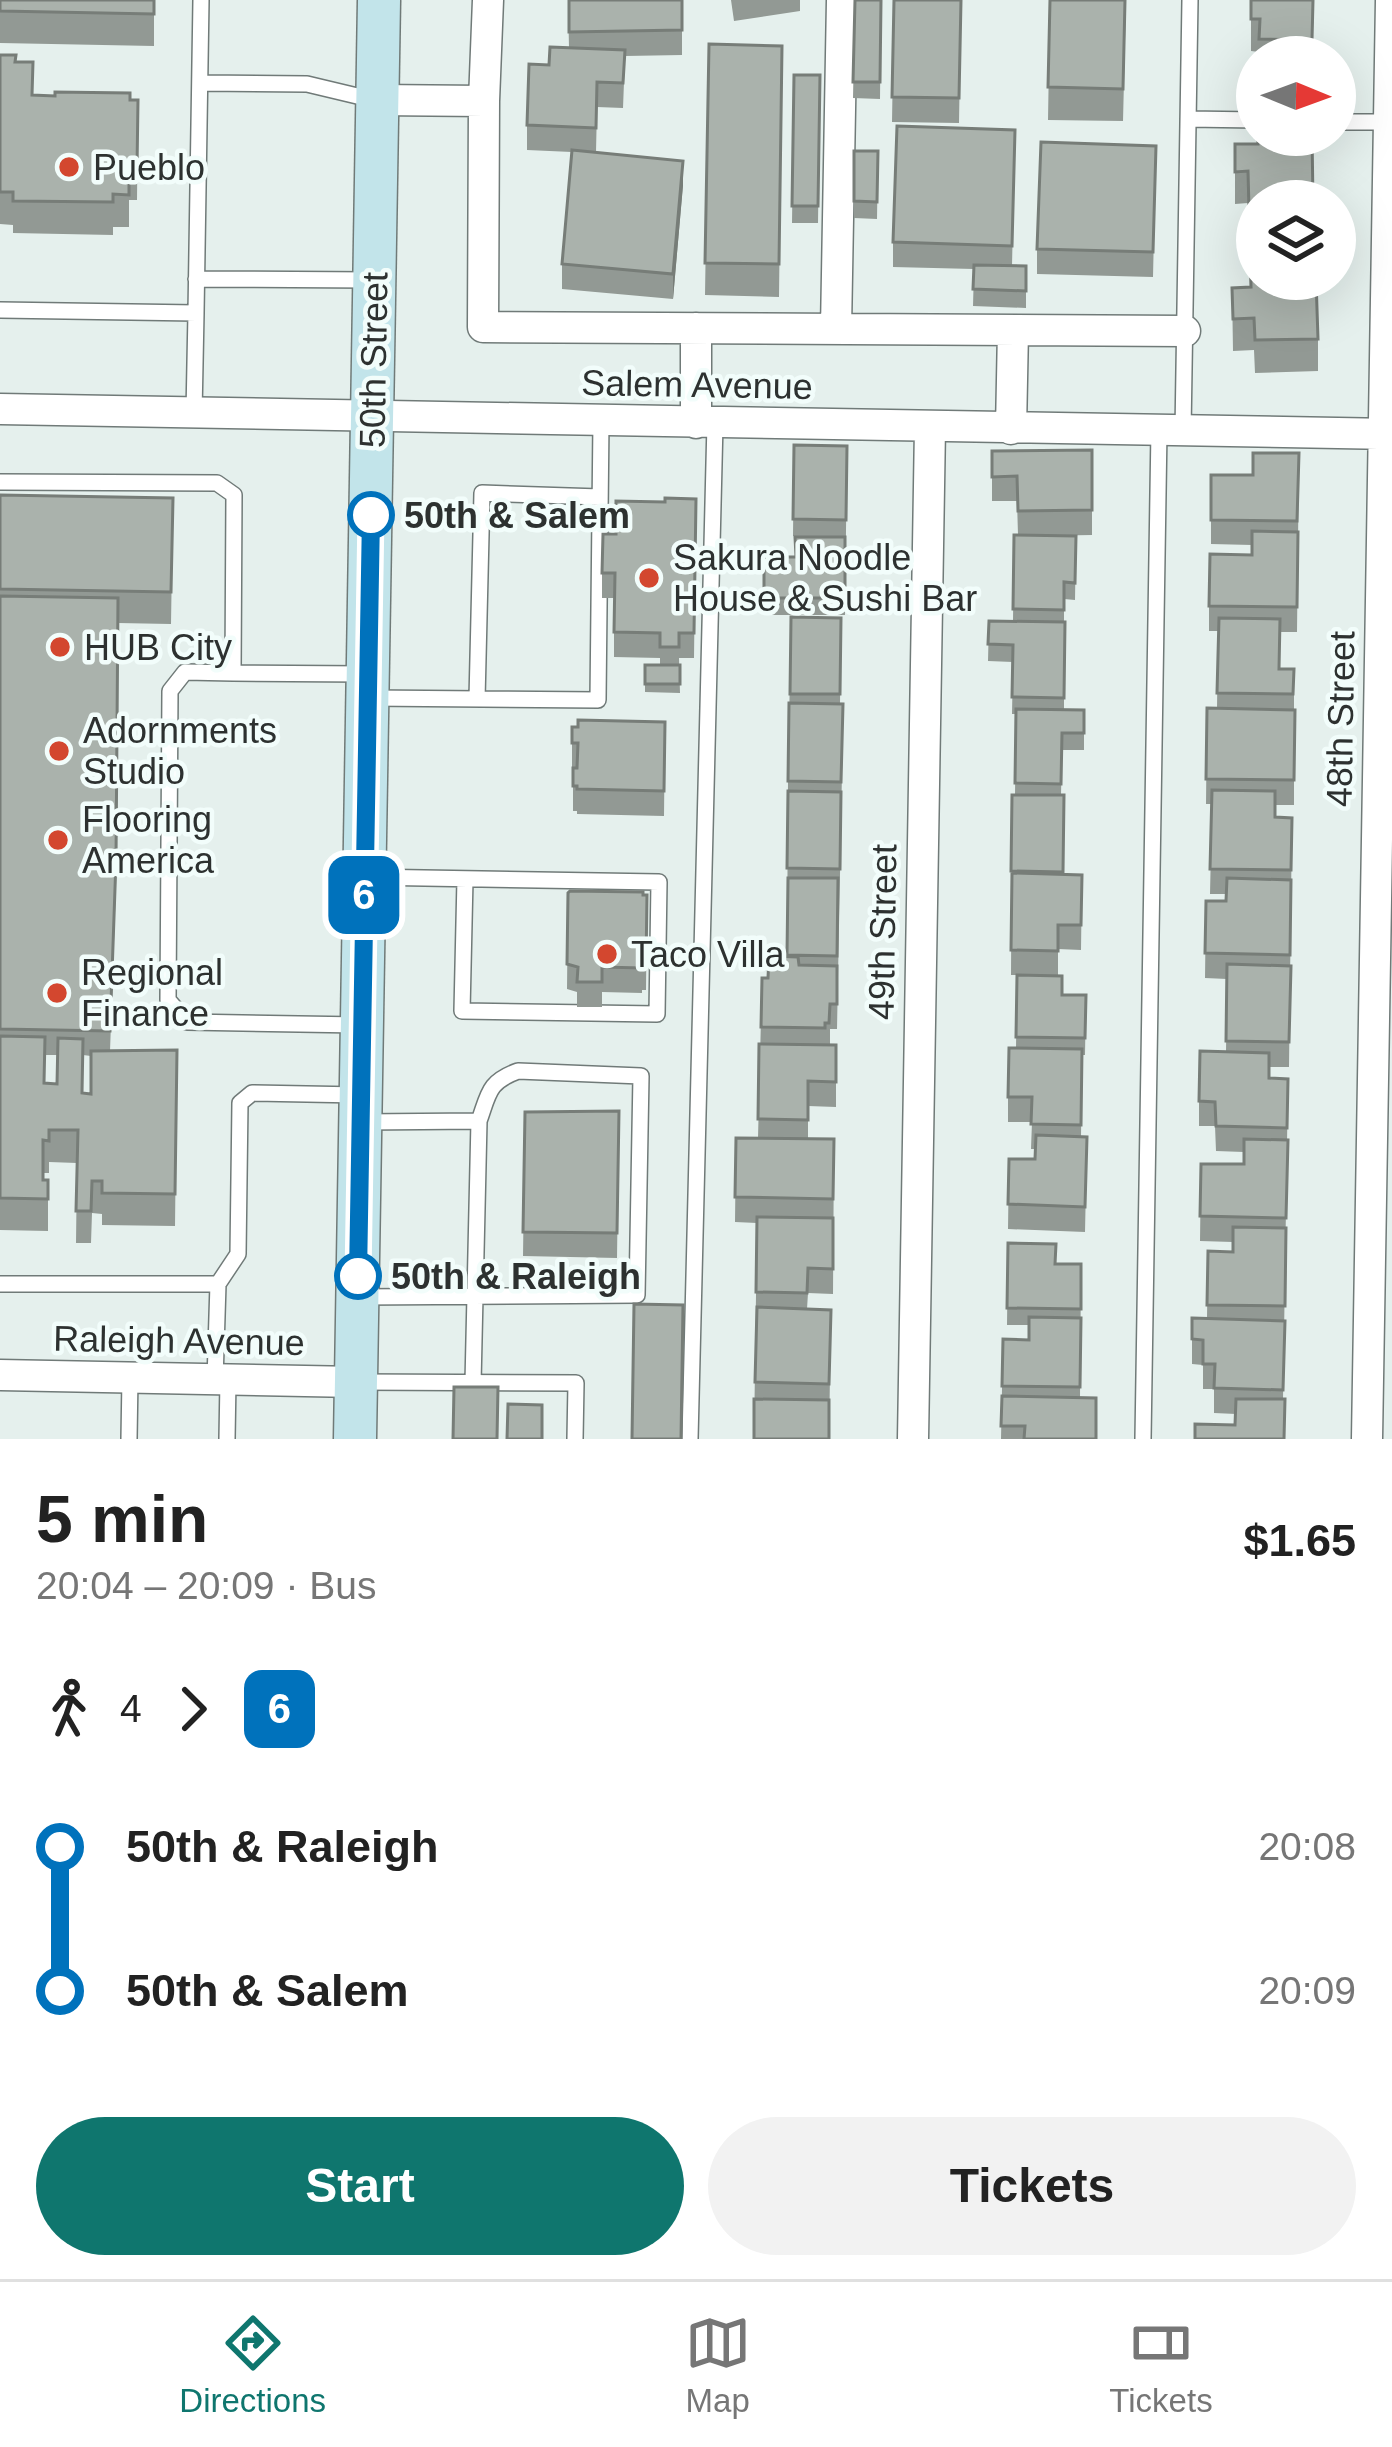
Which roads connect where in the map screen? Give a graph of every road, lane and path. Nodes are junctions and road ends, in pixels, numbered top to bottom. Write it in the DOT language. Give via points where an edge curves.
graph roads {
  1 [pos="201,0"];
  2 [pos="379,0"];
  3 [pos="488,0"];
  4 [pos="842,0"];
  5 [pos="1190,0"];
  6 [pos="1391,0"];
  7 [pos="200,83"];
  8 [pos="377,100"];
  9 [pos="484,101"];
  10 [pos="1188,119"];
  11 [pos="1236,120"];
  12 [pos="1356,122"];
  13 [pos="1389,122"];
  14 [pos="1390,235"];
  15 [pos="196,279"];
  16 [pos="374,280"];
  17 [pos="0,310"];
  18 [pos="196,313"];
  19 [pos="1389,314"];
  20 [pos="696,328"];
  21 [pos="836,329"];
  22 [pos="1013,330"];
  23 [pos="1185,331"];
  24 [pos="0,409"];
  25 [pos="194,412"];
  26 [pos="372,416"];
  27 [pos="602,421"];
  28 [pos="705,423"];
  29 [pos="930,427"];
  30 [pos="1011,429"];
  31 [pos="1171,431"];
  32 [pos="1388,434"];
  33 [pos="0,482"];
  34 [pos="600,497"];
  35 [pos="233,673"];
  36 [pos="368,686"];
  37 [pos="477,699"];
  38 [pos="364,877"];
  39 [pos="465,879"];
  40 [pos="362,1025"];
  41 [pos="360,1108"];
  42 [pos="479,1121"];
  43 [pos="0,1284"];
  44 [pos="218,1284"];
  45 [pos="357,1297"];
  46 [pos="474,1297"];
  47 [pos="0,1375"];
  48 [pos="130,1378"];
  49 [pos="222,1380"];
  50 [pos="356,1382"];
  51 [pos="473,1383"];
  52 [pos="129,1439"];
  53 [pos="227,1439"];
  54 [pos="355,1439"];
  55 [pos="575,1439"];
  56 [pos="690,1439"];
  57 [pos="913,1439"];
  58 [pos="1142,1439"];
  59 [pos="1367,1439"];
  1 -- 7 [label="lane"];
  2 -- 8 [label="main road, 50th Street"];
  3 -- 9 [label="street"];
  4 -- 21 [label="street"];
  5 -- 10 [label="lane"];
  6 -- 13 [label="street, 48th Street"];
  7 -- 8 [label="lane" via="307,84"];
  7 -- 15 [label="lane"];
  8 -- 9 [label="street"];
  8 -- 16 [label="main road, 50th Street"];
  9 -- 20 [label="street" via="483,327"];
  10 -- 11 [label="lane"];
  10 -- 23 [label="lane"];
  12 -- 13 [label="lane"];
  13 -- 14 [label="street, 48th Street"];
  14 -- 19 [label="street, 48th Street"];
  15 -- 16 [label="lane"];
  15 -- 18 [label="lane"];
  16 -- 26 [label="main road, 50th Street"];
  17 -- 18 [label="lane"];
  18 -- 25 [label="lane"];
  19 -- 32 [label="street, 48th Street"];
  20 -- 21 [label="street"];
  20 -- 28 [label="street"];
  21 -- 22 [label="street"];
  22 -- 23 [label="street"];
  22 -- 30 [label="street"];
  23 -- 31 [label="lane"];
  24 -- 25 [label="street, Salem Avenue"];
  25 -- 26 [label="street, Salem Avenue"];
  26 -- 27 [label="street, Salem Avenue"];
  26 -- 36 [label="main road, 50th Street"];
  27 -- 28 [label="street, Salem Avenue"];
  27 -- 34 [label="lane"];
  28 -- 29 [label="street, Salem Avenue"];
  28 -- 56 [label="lane"];
  29 -- 30 [label="street, Salem Avenue"];
  29 -- 57 [label="street, 49th Street"];
  30 -- 31 [label="street, Salem Avenue"];
  31 -- 32 [label="street, Salem Avenue"];
  31 -- 58 [label="lane"];
  32 -- 59 [label="street, 48th Street"];
  33 -- 35 [label="lane" via="217,483 233,495"];
  34 -- 37 [label="lane" via="482,494"];
  34 -- 37 [label="lane" via="598,700"];
  35 -- 36 [label="lane"];
  35 -- 40 [label="lane" via="185,672 170,691 168,1000 187,1022"];
  36 -- 37 [label="lane"];
  36 -- 38 [label="main road, 50th Street"];
  38 -- 39 [label="lane"];
  38 -- 40 [label="main road, 50th Street"];
  39 -- 39 [label="lane" via="462,1011 657,1014 659,882"];
  40 -- 41 [label="main road, 50th Street"];
  41 -- 42 [label="lane"];
  41 -- 44 [label="lane" via="252,1093 241,1103 238,1254"];
  41 -- 45 [label="main road, 50th Street"];
  42 -- 46 [label="lane"];
  42 -- 46 [label="lane" via="500,1078 518,1072 640,1076 637,1295"];
  43 -- 44 [label="lane"];
  44 -- 49 [label="lane"];
  45 -- 46 [label="lane"];
  45 -- 50 [label="main road, 50th Street"];
  46 -- 51 [label="lane"];
  47 -- 48 [label="street, Raleigh Avenue"];
  48 -- 49 [label="street, Raleigh Avenue"];
  48 -- 52 [label="lane"];
  49 -- 50 [label="street, Raleigh Avenue"];
  49 -- 53 [label="lane"];
  50 -- 51 [label="lane"];
  50 -- 54 [label="main road, 50th Street"];
  51 -- 55 [label="lane" via="576,1384"];
}
